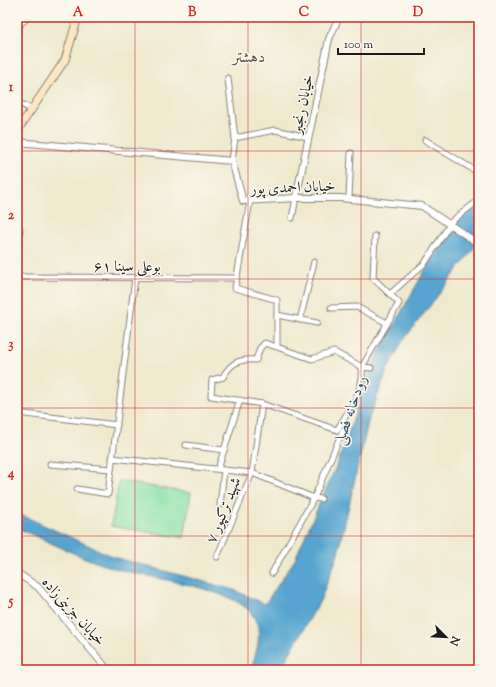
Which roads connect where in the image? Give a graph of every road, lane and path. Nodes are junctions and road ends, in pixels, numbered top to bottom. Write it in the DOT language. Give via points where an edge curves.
graph roads {
  1 [pos="29,17"];
  2 [pos="78,17"];
  3 [pos="339,17"];
  4 [pos="17,33"];
  5 [pos="228,78"];
  6 [pos="17,102"];
  7 [pos="32,110"];
  8 [pos="17,130"];
  9 [pos="308,137"];
  10 [pos="236,138"];
  11 [pos="425,140"];
  12 [pos="17,142"];
  13 [pos="351,153"];
  14 [pos="232,162"];
  15 [pos="479,173"];
  16 [pos="296,198"];
  17 [pos="349,198"];
  18 [pos="479,200"];
  19 [pos="250,201"];
  20 [pos="292,218"];
  21 [pos="451,225"];
  22 [pos="17,229"];
  23 [pos="375,236"];
  24 [pos="479,244"];
  25 [pos="17,262"];
  26 [pos="314,262"];
  27 [pos="17,278"];
  28 [pos="136,278"];
  29 [pos="236,278"];
  30 [pos="390,294"];
  31 [pos="331,308"];
  32 [pos="277,315"];
  33 [pos="300,320"];
  34 [pos="317,323"];
  35 [pos="387,323"];
  36 [pos="277,346"];
  37 [pos="362,367"];
  38 [pos="371,368"];
  39 [pos="240,400"];
  40 [pos="262,404"];
  41 [pos="17,413"];
  42 [pos="117,425"];
  43 [pos="340,430"];
  44 [pos="349,432"];
  45 [pos="186,445"];
  46 [pos="224,450"];
  47 [pos="112,458"];
  48 [pos="50,464"];
  49 [pos="111,469"];
  50 [pos="221,470"];
  51 [pos="252,473"];
  52 [pos="77,489"];
  53 [pos="314,498"];
  54 [pos="321,499"];
  55 [pos="220,505"];
  56 [pos="217,557"];
  57 [pos="17,573"];
  58 [pos="272,573"];
  59 [pos="108,670"];
  1 -- 4 [label="street" via="21,23"];
  2 -- 7 [label="main road" via="65,60"];
  3 -- 9 [label="street, خیابان رنجبر" via="329,39"];
  5 -- 10 [label="street"];
  6 -- 7 [label="street"];
  7 -- 8 [label="main road"];
  9 -- 10 [label="street" via="275,130"];
  9 -- 16 [label="street, خیابان رنجبر"];
  10 -- 14 [label="street"];
  11 -- 15 [label="street"];
  12 -- 14 [label="street"];
  13 -- 17 [label="street"];
  14 -- 19 [label="street, خیابان احمدی پور" via="243,201"];
  16 -- 17 [label="street, خیابان احمدی پور"];
  16 -- 19 [label="street, خیابان احمدی پور"];
  16 -- 20 [label="street"];
  17 -- 21 [label="street, خیابان احمدی پور" via="422,206"];
  18 -- 21 [label="street"];
  19 -- 29 [label="street"];
  21 -- 24 [label="street, خیابان احمدی پور"];
  21 -- 30 [label="street" via="425,263"];
  22 -- 25 [label="street" via="20,229"];
  23 -- 30 [label="street" via="373,278"];
  26 -- 33 [label="street"];
  27 -- 28 [label="street, بوعلی سینا ۶۱"];
  28 -- 29 [label="street, بوعلی سینا ۶۱"];
  28 -- 42 [label="street"];
  29 -- 32 [label="street" via="235,288 277,300"];
  30 -- 35 [label="street" via="399,303"];
  31 -- 35 [label="street" via="357,307"];
  32 -- 33 [label="street"];
  32 -- 36 [label="street"];
  33 -- 34 [label="street"];
  35 -- 37 [label="street"];
  36 -- 37 [label="street" via="312,358 334,352"];
  36 -- 39 [label="street" via="265,343 260,348 256,360 242,359 227,370 223,377 212,380 211,396"];
  37 -- 38 [label="street"];
  37 -- 43 [label="street" via="363,376 354,402"];
  39 -- 40 [label="street"];
  39 -- 46 [label="street"];
  40 -- 43 [label="street"];
  40 -- 51 [label="street, شهید ترکپور ۷"];
  41 -- 42 [label="street"];
  42 -- 47 [label="street"];
  43 -- 44 [label="street"];
  43 -- 53 [label="street"];
  45 -- 46 [label="street"];
  46 -- 50 [label="street"];
  47 -- 49 [label="street"];
  47 -- 50 [label="street"];
  48 -- 49 [label="street"];
  49 -- 52 [label="street" via="108,494"];
  50 -- 51 [label="street"];
  50 -- 55 [label="street"];
  51 -- 53 [label="street"];
  51 -- 56 [label="street, شهید ترکپور ۷"];
  53 -- 54 [label="street"];
  53 -- 58 [label="street"];
  57 -- 59 [label="street, خیابان جزینی‌زاده" via="38,587"];
}
